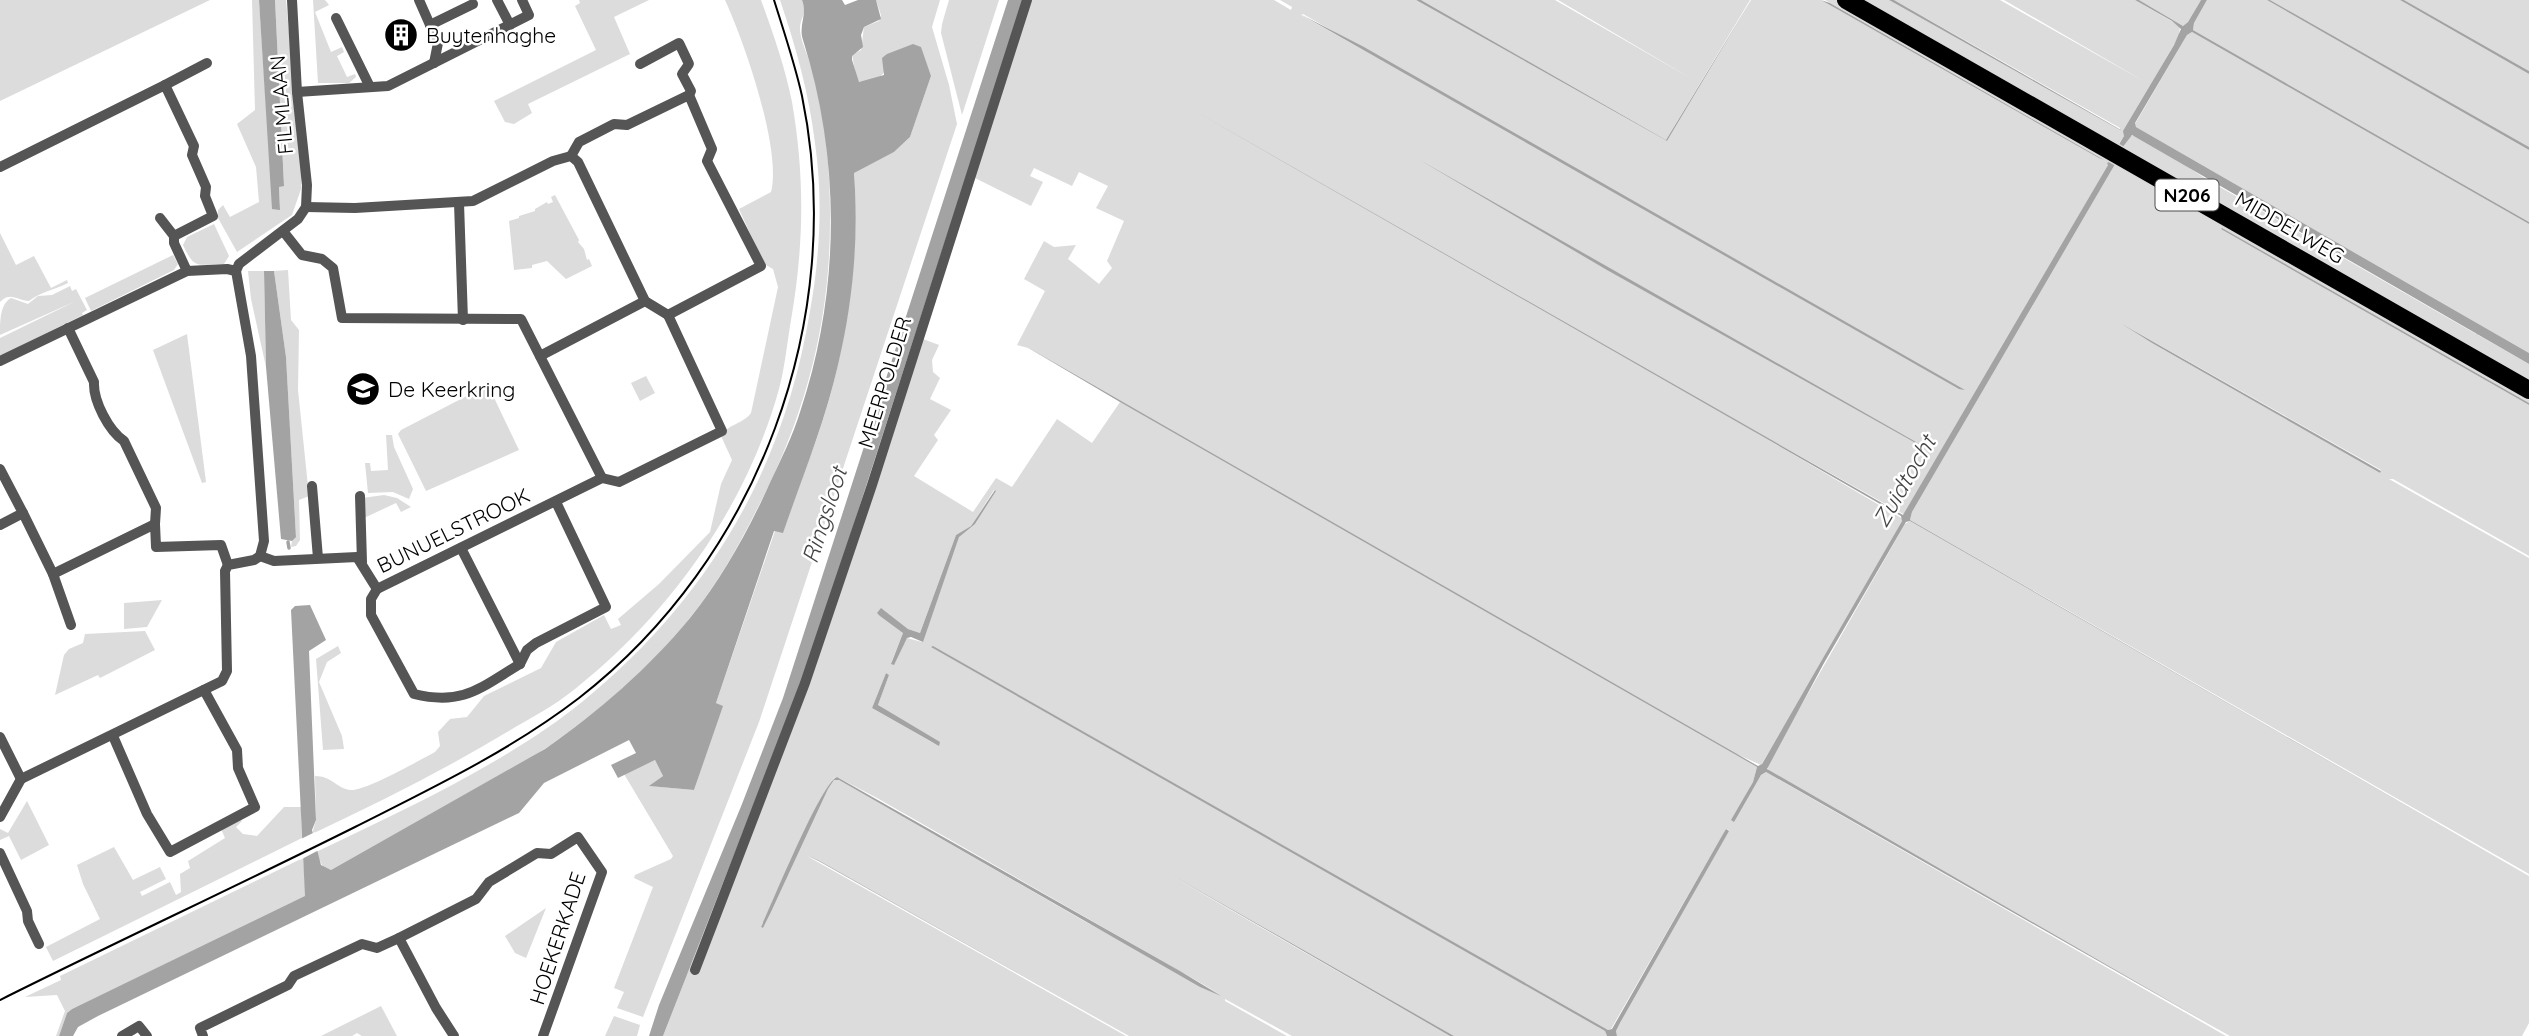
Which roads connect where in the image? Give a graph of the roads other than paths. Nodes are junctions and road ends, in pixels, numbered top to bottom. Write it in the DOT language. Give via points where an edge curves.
graph roads {
  1 [pos="292,0"];
  2 [pos="418,0"];
  3 [pos="497,0"];
  4 [pos="522,0"];
  5 [pos="1027,0"];
  6 [pos="1846,0"];
  7 [pos="473,4"];
  8 [pos="336,18"];
  9 [pos="430,25"];
  10 [pos="510,25"];
  11 [pos="207,63"];
  12 [pos="434,63"];
  13 [pos="640,64"];
  14 [pos="164,85"];
  15 [pos="370,87"];
  16 [pos="297,92"];
  17 [pos="689,95"];
  18 [pos="571,156"];
  19 [pos="0,167"];
  20 [pos="460,203"];
  21 [pos="306,207"];
  22 [pos="160,218"];
  23 [pos="283,231"];
  24 [pos="174,236"];
  25 [pos="187,271"];
  26 [pos="236,271"];
  27 [pos="645,301"];
  28 [pos="668,315"];
  29 [pos="463,320"];
  30 [pos="68,328"];
  31 [pos="540,356"];
  32 [pos="0,361"];
  33 [pos="2529,390"];
  34 [pos="0,470"];
  35 [pos="602,478"];
  36 [pos="312,486"];
  37 [pos="360,496"];
  38 [pos="556,502"];
  39 [pos="23,513"];
  40 [pos="155,524"];
  41 [pos="0,525"];
  42 [pos="461,548"];
  43 [pos="260,556"];
  44 [pos="318,558"];
  45 [pos="362,562"];
  46 [pos="228,565"];
  47 [pos="53,574"];
  48 [pos="377,589"];
  49 [pos="71,625"];
  50 [pos="520,664"];
  51 [pos="204,690"];
  52 [pos="113,736"];
  53 [pos="0,737"];
  54 [pos="4,754"];
  55 [pos="21,779"];
  56 [pos="0,817"];
  57 [pos="0,853"];
  58 [pos="399,938"];
  59 [pos="39,944"];
  60 [pos="695,970"];
  61 [pos="121,1036"];
  62 [pos="147,1036"];
  63 [pos="204,1036"];
  64 [pos="454,1036"];
  65 [pos="543,1036"];
  1 -- 16 [label="street, FILMLAAN"];
  2 -- 9 [label="street"];
  3 -- 10 [label="street"];
  4 -- 10 [label="street" via="529,15"];
  5 -- 60 [label="street, MEERPOLDER" via="805,683"];
  6 -- 33 [label="main road, MIDDELWEG / N206"];
  7 -- 9 [label="street"];
  8 -- 15 [label="street"];
  9 -- 12 [label="street" via="438,43"];
  10 -- 12 [label="street"];
  11 -- 14 [label="street"];
  12 -- 15 [label="street" via="388,86"];
  13 -- 17 [label="street" via="679,43 689,64 682,74"];
  14 -- 19 [label="street"];
  14 -- 24 [label="street" via="194,146 192,155 213,216"];
  15 -- 16 [label="street"];
  16 -- 21 [label="street, FILMLAAN"];
  17 -- 18 [label="street" via="579,142"];
  17 -- 28 [label="street" via="712,149 708,161 761,266"];
  18 -- 20 [label="street" via="474,201"];
  18 -- 27 [label="street" via="578,162"];
  20 -- 21 [label="street"];
  20 -- 29 [label="street"];
  21 -- 23 [label="street"];
  22 -- 24 [label="street"];
  23 -- 26 [label="street"];
  23 -- 29 [label="street" via="302,255 322,259 333,268 342,318"];
  24 -- 25 [label="street"];
  25 -- 26 [label="street"];
  25 -- 30 [label="street"];
  26 -- 43 [label="street" via="251,356 264,541"];
  27 -- 28 [label="street"];
  27 -- 31 [label="street"];
  28 -- 35 [label="street" via="722,431 619,482"];
  29 -- 31 [label="street" via="521,319"];
  30 -- 32 [label="street"];
  30 -- 40 [label="street" via="103,411 124,441 156,508"];
  31 -- 35 [label="street"];
  34 -- 39 [label="street"];
  35 -- 38 [label="street, BUNUELSTROOK"];
  36 -- 44 [label="street"];
  37 -- 45 [label="street"];
  38 -- 42 [label="street, BUNUELSTROOK"];
  38 -- 50 [label="street" via="607,610 536,643"];
  39 -- 41 [label="street"];
  39 -- 47 [label="street"];
  40 -- 46 [label="street" via="156,547 221,545"];
  40 -- 47 [label="street"];
  42 -- 48 [label="street, BUNUELSTROOK"];
  42 -- 50 [label="street"];
  43 -- 44 [label="street, BUNUELSTROOK" via="274,561"];
  43 -- 46 [label="street"];
  44 -- 45 [label="street, BUNUELSTROOK" via="357,557"];
  45 -- 48 [label="street, BUNUELSTROOK"];
  46 -- 51 [label="street" via="224,580 227,671 222,681"];
  47 -- 49 [label="street"];
  48 -- 50 [label="street" via="371,599 371,615 414,694 458,698"];
  51 -- 52 [label="street"];
  51 -- 52 [label="street" via="237,750 238,768 255,807 170,852 147,814"];
  52 -- 55 [label="street"];
  53 -- 54 [label="street"];
  54 -- 55 [label="street"];
  55 -- 56 [label="street"];
  57 -- 59 [label="street"];
  58 -- 63 [label="street, HOEKERKADE" via="377,948 362,944 294,976 288,985 200,1028"];
  58 -- 64 [label="street"];
  58 -- 65 [label="street, HOEKERKADE" via="476,899 488,882 537,853 551,854 578,837 602,872"];
  61 -- 62 [label="street" via="139,1026"];
}
